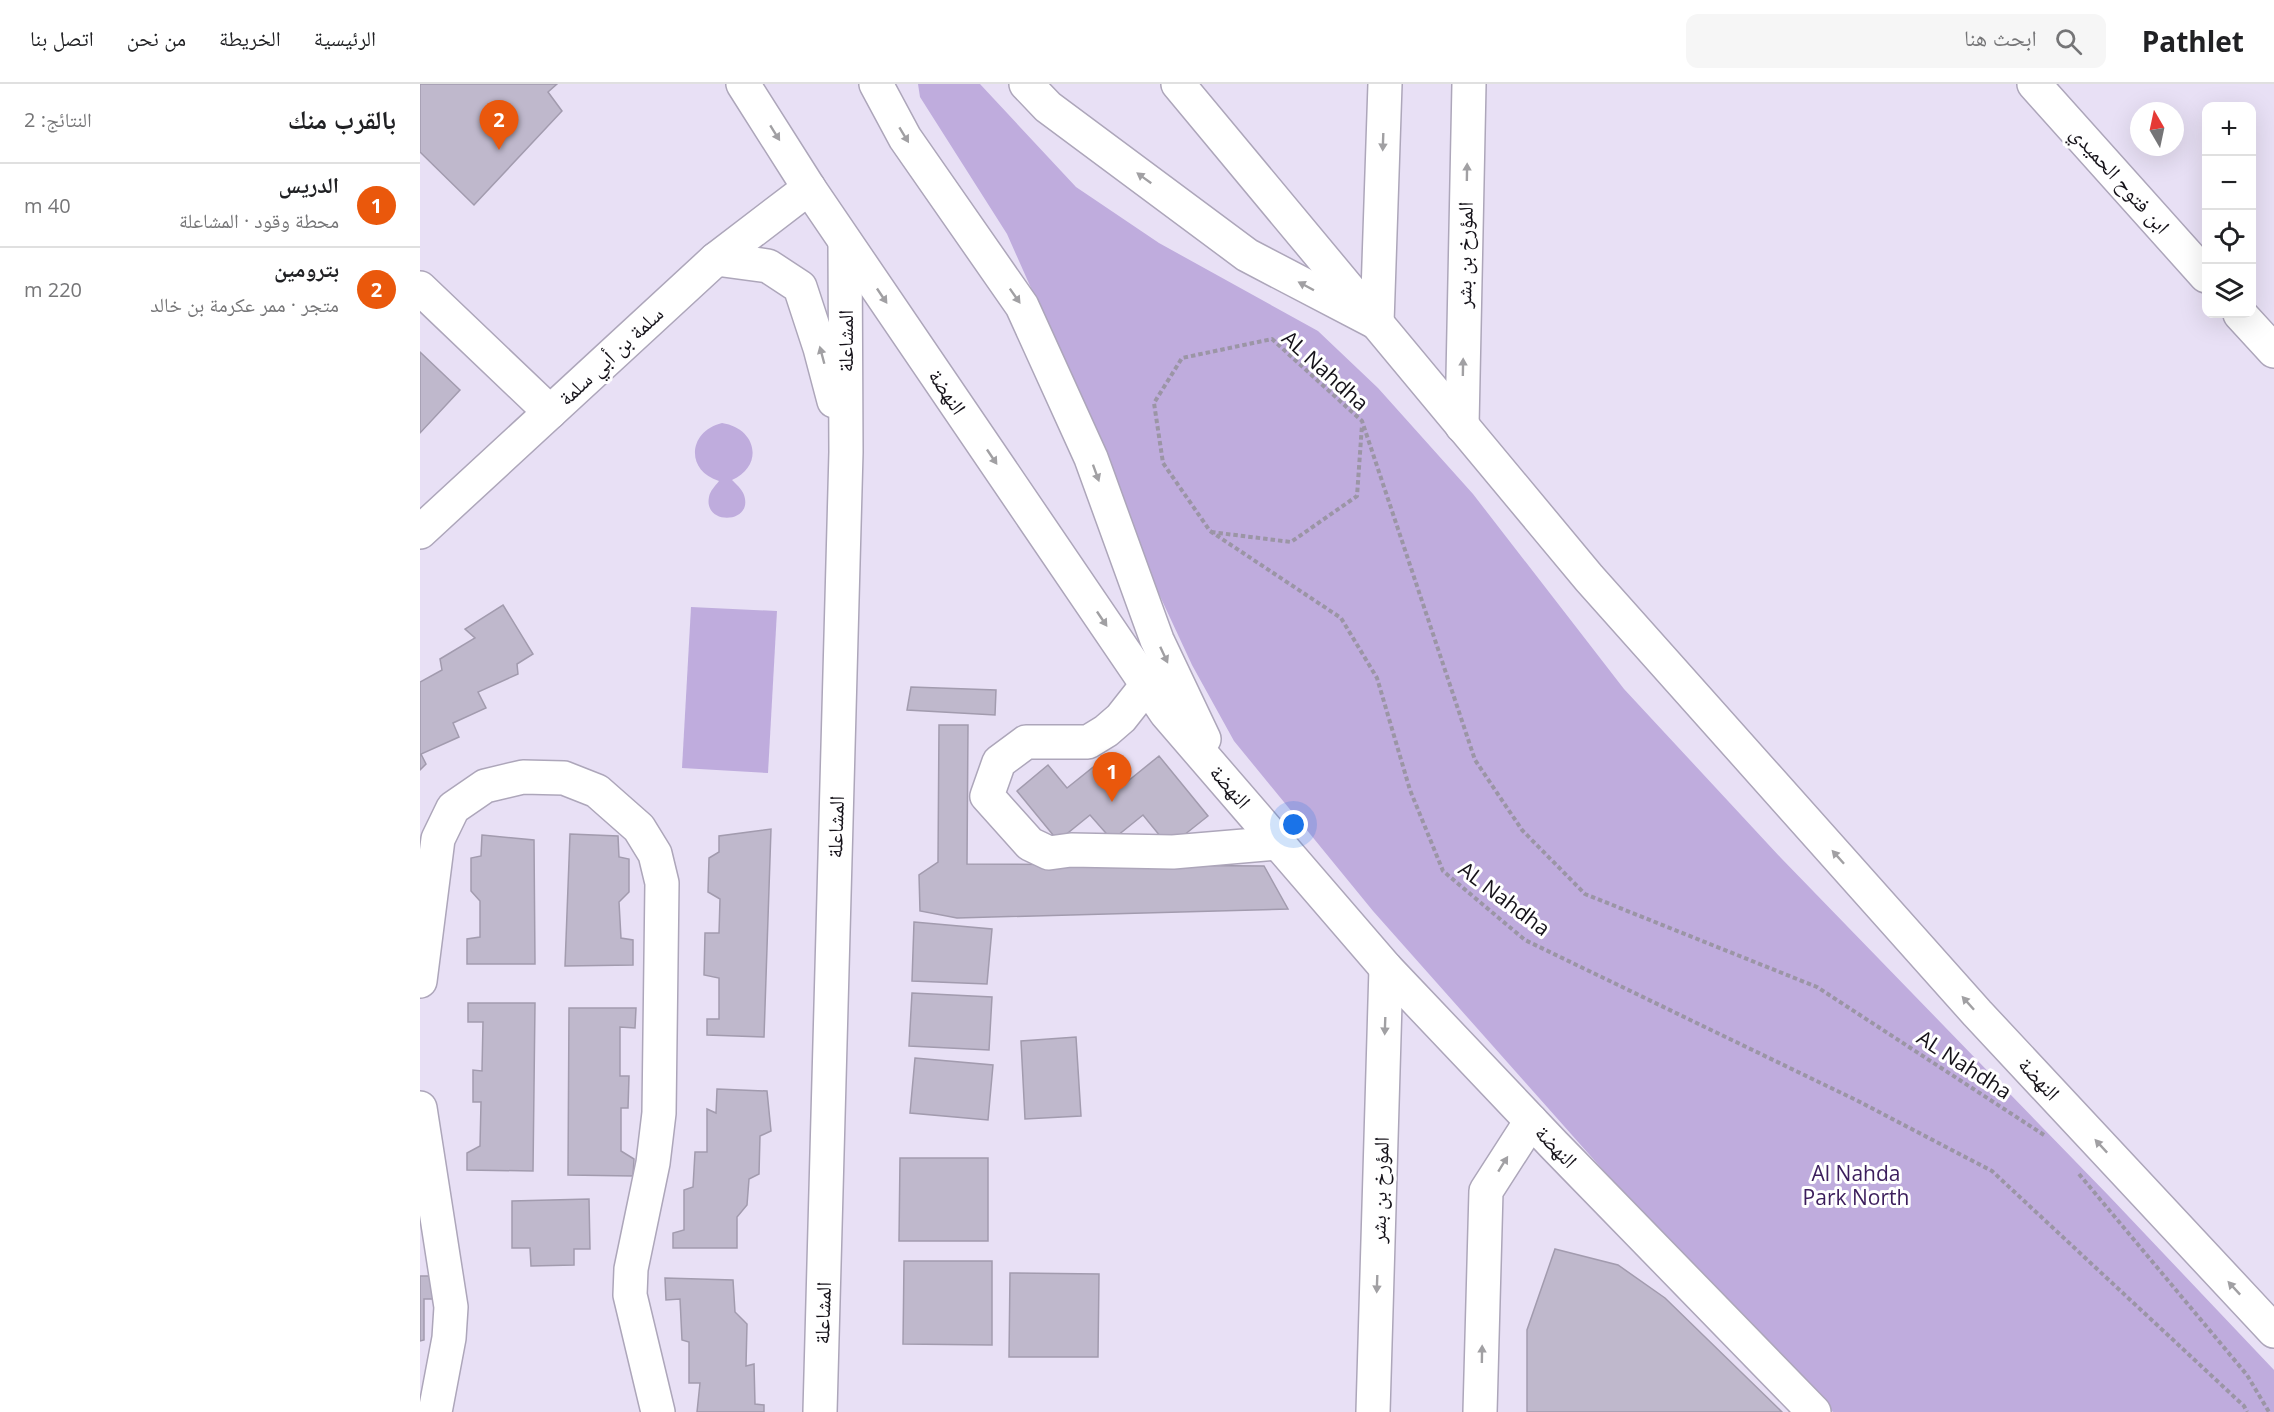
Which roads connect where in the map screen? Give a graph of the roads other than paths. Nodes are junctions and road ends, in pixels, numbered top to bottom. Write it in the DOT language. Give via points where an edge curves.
graph roads {
  1 [pos="743,84"];
  2 [pos="876,84"];
  3 [pos="1026,84"];
  4 [pos="1178,84"];
  5 [pos="1385,84"];
  6 [pos="1468,84"];
  7 [pos="2034,84"];
  8 [pos="809,188"];
  9 [pos="845,242"];
  10 [pos="716,259"];
  11 [pos="2202,272"];
  12 [pos="420,288"];
  13 [pos="2244,318"];
  14 [pos="1377,323"];
  15 [pos="2274,351"];
  16 [pos="550,412"];
  17 [pos="1462,426"];
  18 [pos="846,452"];
  19 [pos="420,532"];
  20 [pos="1147,686"];
  21 [pos="1222,778"];
  22 [pos="1278,843"];
  23 [pos="1386,968"];
  24 [pos="420,981"];
  25 [pos="420,1108"];
  26 [pos="1531,1120"];
  27 [pos="2269,1315"];
  28 [pos="435,1412"];
  29 [pos="658,1412"];
  30 [pos="820,1412"];
  31 [pos="1373,1412"];
  32 [pos="1480,1412"];
  33 [pos="1814,1412"];
  1 -- 8 [label="street, النهضة, one-way"];
  2 -- 21 [label="street, one-way" via="905,138 1022,306 1091,458 1156,640"];
  14 -- 3 [label="street, one-way" via="1247,255 1048,107"];
  4 -- 14 [label="street, النهضة"];
  5 -- 14 [label="street, one-way"];
  17 -- 6 [label="street, المؤرخ بن بشر, one-way"];
  7 -- 11 [label="street, ابن فتوح الحميدي"];
  8 -- 9 [label="street, النهضة"];
  8 -- 10 [label="street, سلمة بن أبي سلمة"];
  9 -- 18 [label="street, المشاعلة"];
  9 -- 20 [label="street, النهضة, one-way"];
  10 -- 16 [label="street, سلمة بن أبي سلمة"];
  18 -- 10 [label="street, one-way" via="800,287 768,266"];
  12 -- 16 [label="street"];
  13 -- 15 [label="street"];
  14 -- 17 [label="street, النهضة"];
  16 -- 19 [label="street, سلمة بن أبي سلمة"];
  27 -- 17 [label="street, النهضة, one-way" via="1953,987 1589,578"];
  18 -- 30 [label="street, المشاعلة"];
  20 -- 21 [label="street, النهضة"];
  20 -- 22 [label="street" via="1121,718 1088,742 1026,742 999,762 987,796 1030,844 1049,853 1173,852"];
  21 -- 22 [label="street, النهضة"];
  22 -- 23 [label="street, النهضة"];
  23 -- 26 [label="street, النهضة"];
  23 -- 31 [label="street, المؤرخ بن بشر, one-way"];
  24 -- 29 [label="street" via="438,839 453,808 485,786 523,777 564,778 597,791 639,828 655,854 662,883 659,1113 630,1294"];
  25 -- 28 [label="street" via="451,1307"];
  32 -- 26 [label="street, one-way" via="1486,1191"];
  26 -- 33 [label="street, النهضة"];
}
